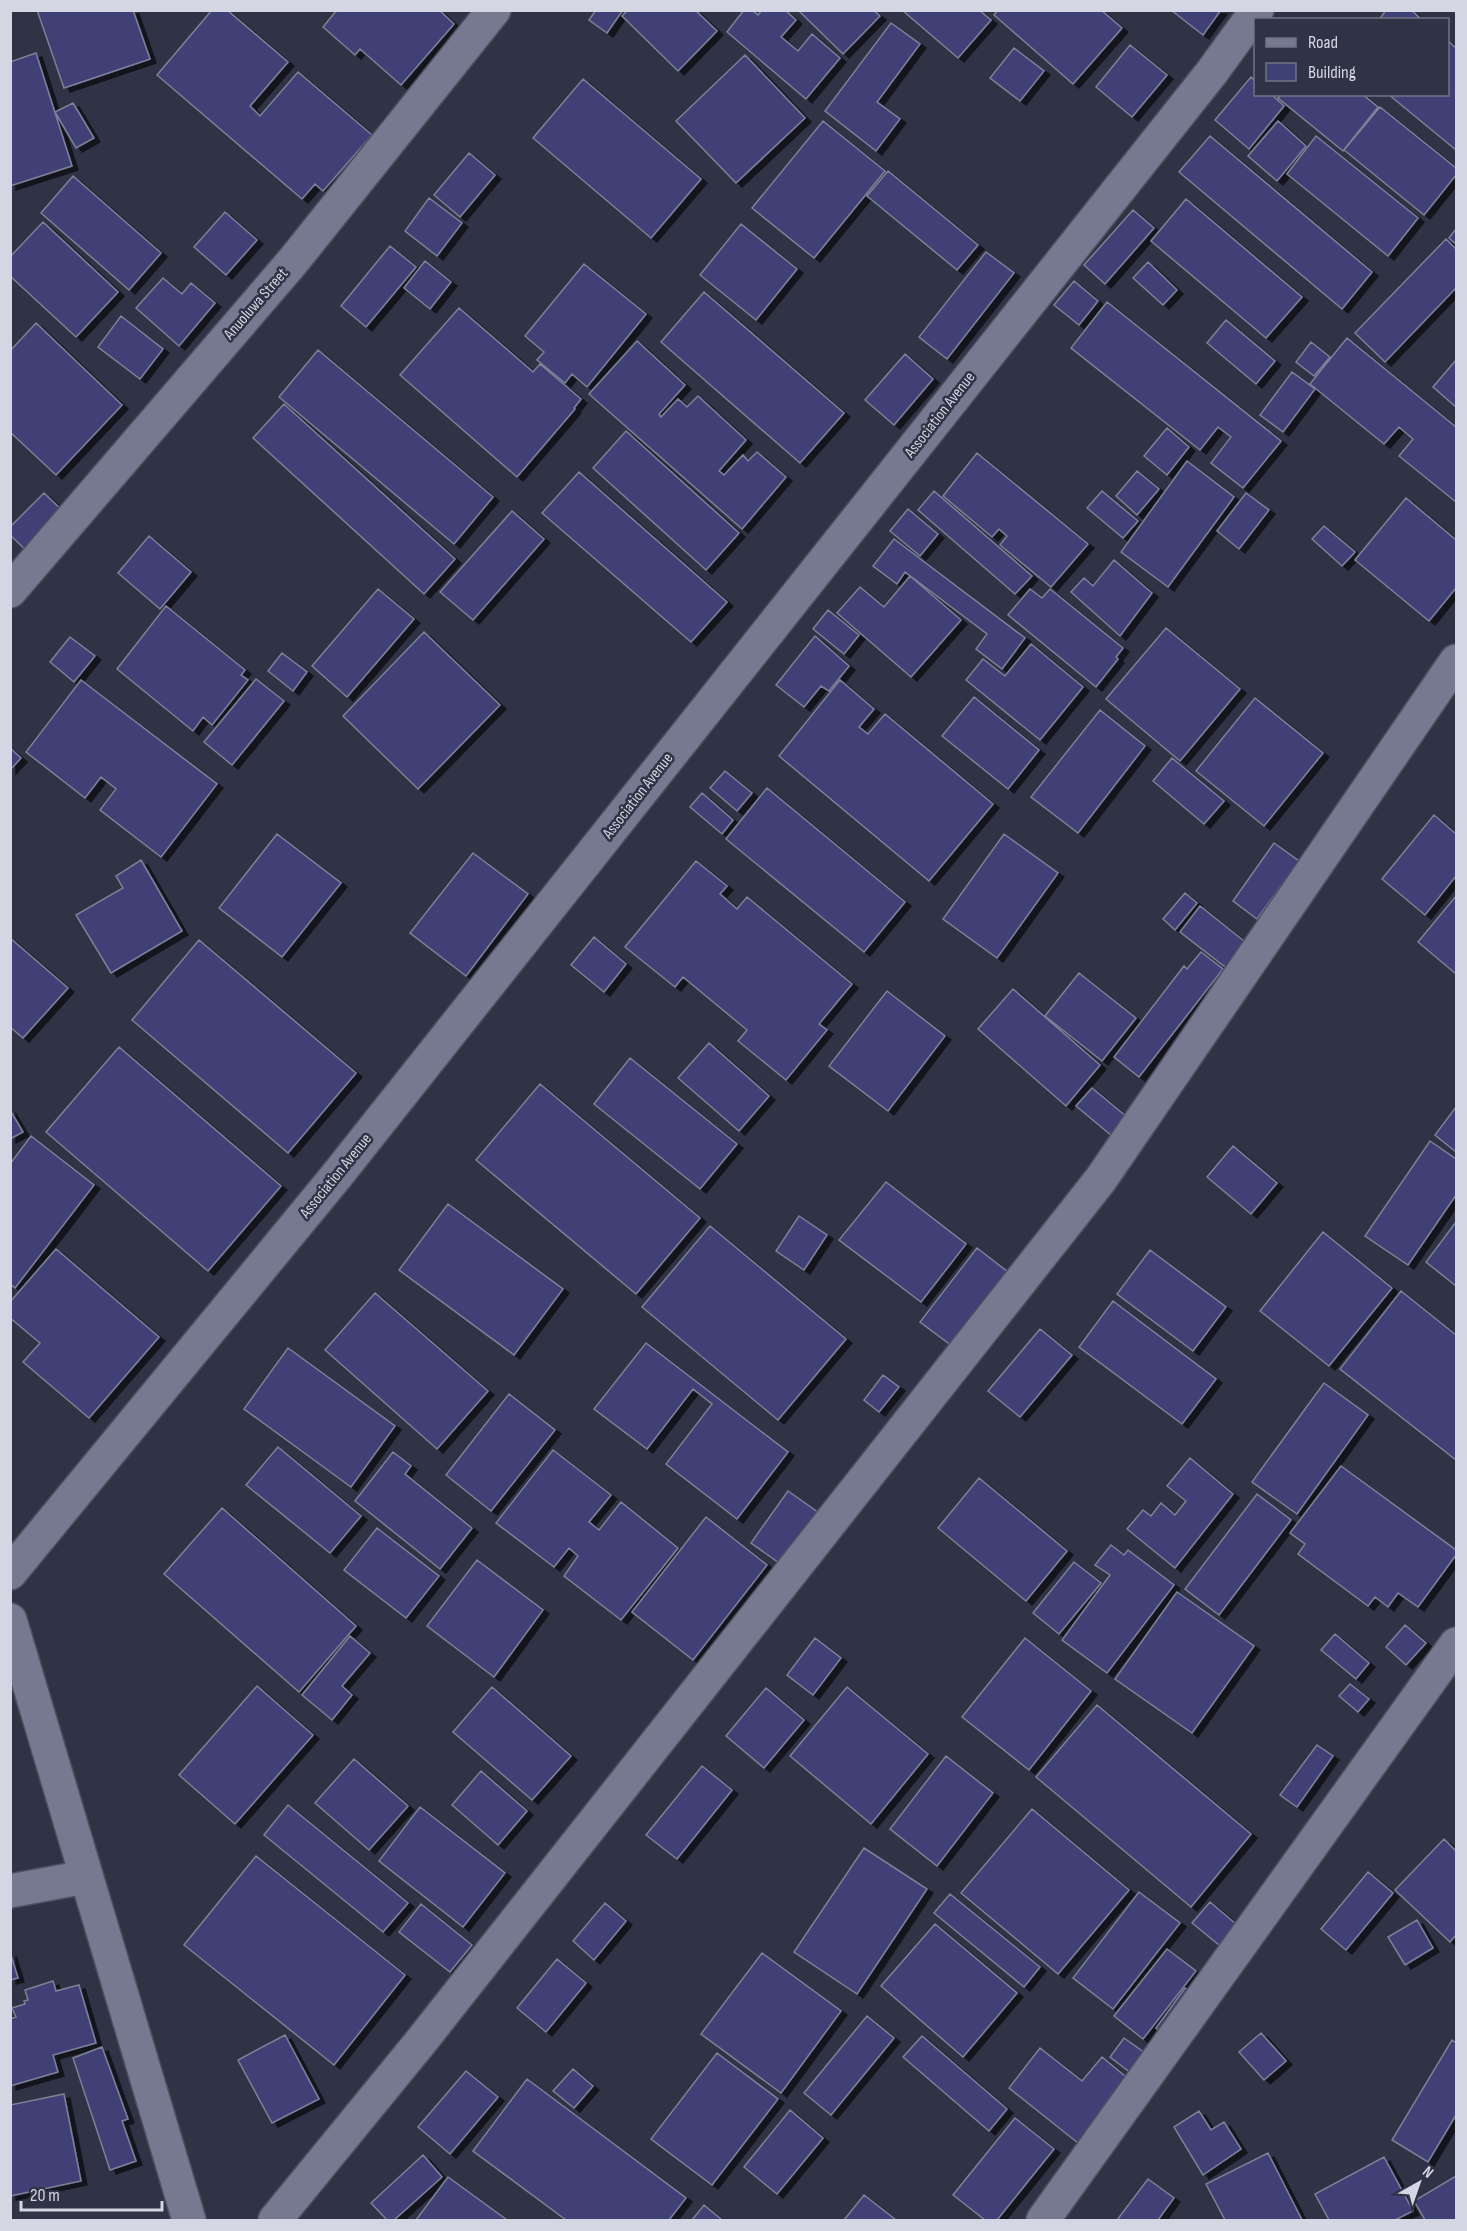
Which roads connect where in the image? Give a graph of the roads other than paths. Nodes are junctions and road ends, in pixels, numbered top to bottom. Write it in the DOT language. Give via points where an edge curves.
graph roads {
  1 [pos="494,10"];
  2 [pos="1257,10"];
  3 [pos="10,591"];
  4 [pos="1456,661"];
  5 [pos="10,1573"];
  6 [pos="10,1620"];
  7 [pos="1456,1644"];
  8 [pos="85,1877"];
  9 [pos="10,1891"];
  10 [pos="189,2220"];
  11 [pos="275,2220"];
  12 [pos="1043,2220"];
  1 -- 3 [label="street, Anuoluwa Street" via="294,260"];
  2 -- 5 [label="street, Association Avenue" via="1191,100 338,1174"];
  4 -- 11 [label="street" via="1101,1179"];
  6 -- 8 [label="street"];
  7 -- 12 [label="street"];
  8 -- 9 [label="street"];
  8 -- 10 [label="street"];
}
